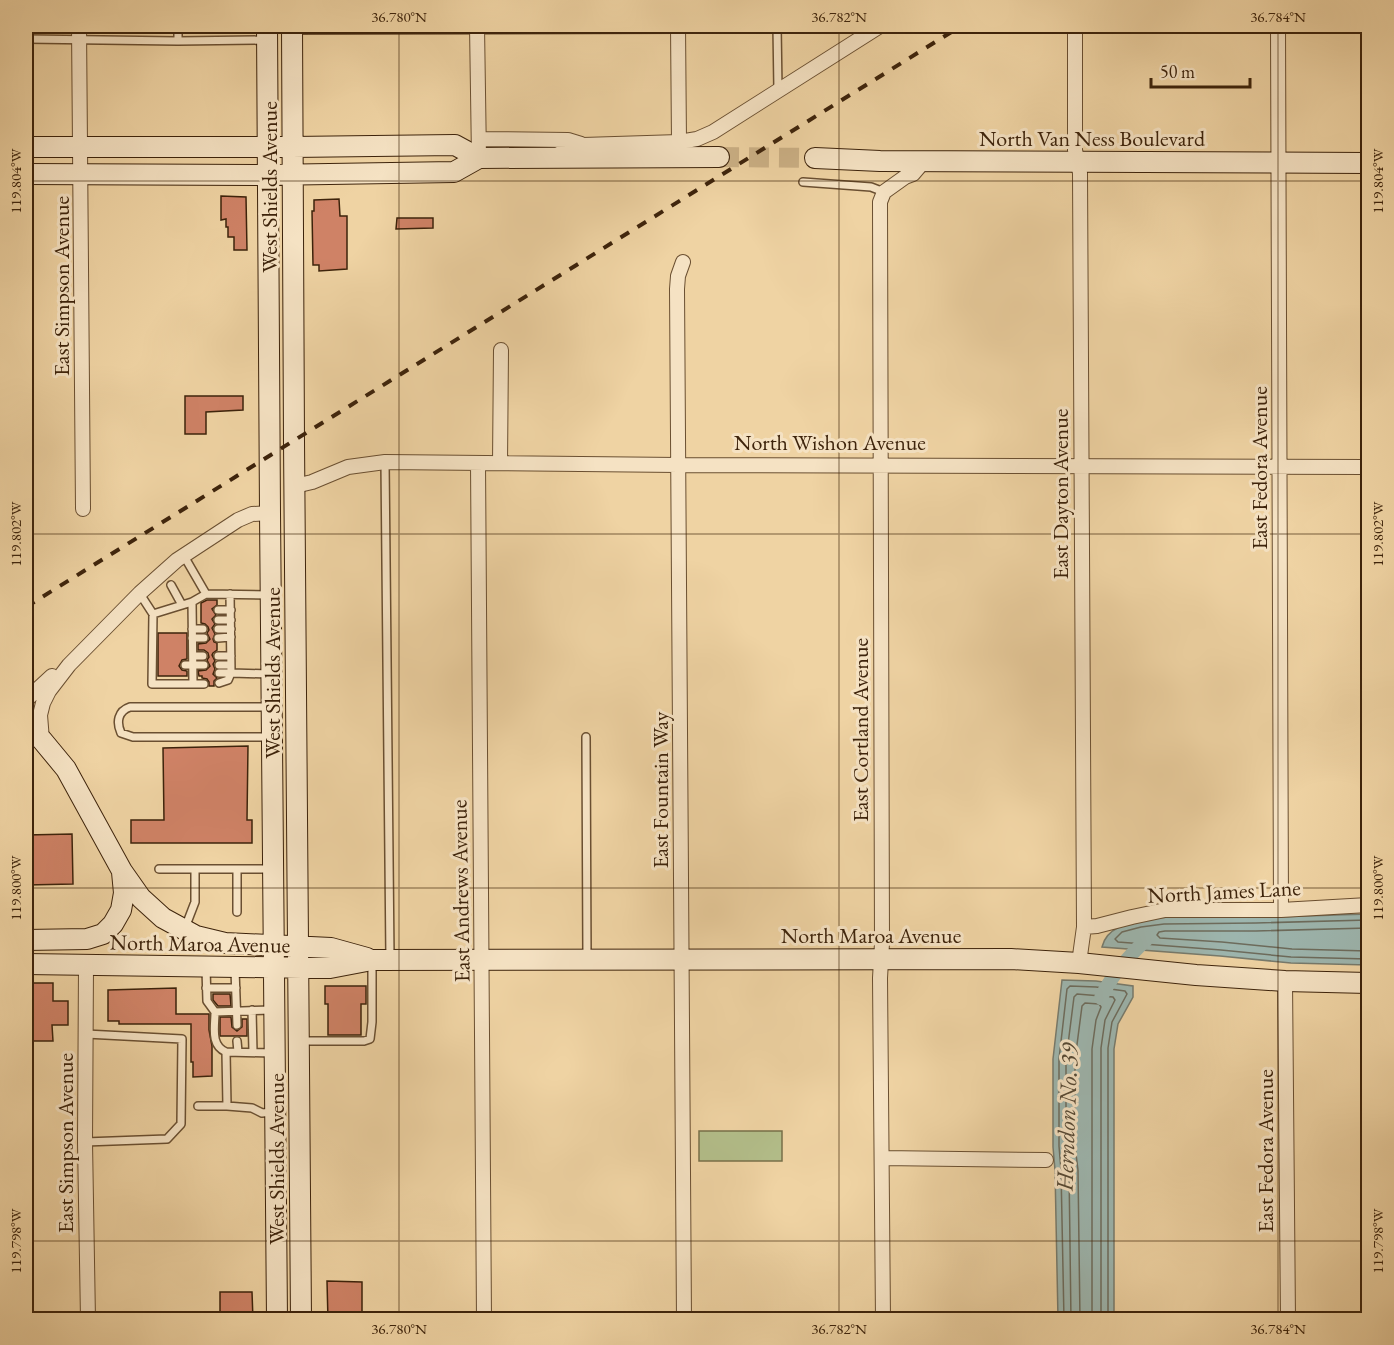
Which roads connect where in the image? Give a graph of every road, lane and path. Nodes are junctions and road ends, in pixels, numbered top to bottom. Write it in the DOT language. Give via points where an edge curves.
graph roads {
  1 [pos="79,26"];
  2 [pos="178,26"];
  3 [pos="777,26"];
  4 [pos="879,26"];
  5 [pos="1075,26"];
  6 [pos="1278,26"];
  7 [pos="477,27"];
  8 [pos="576,27"];
  9 [pos="678,27"];
  10 [pos="292,28"];
  11 [pos="378,28"];
  12 [pos="267,33"];
  13 [pos="26,39"];
  14 [pos="79,40"];
  15 [pos="178,41"];
  16 [pos="778,90"];
  17 [pos="679,142"];
  18 [pos="583,144"];
  19 [pos="26,147"];
  20 [pos="81,147"];
  21 [pos="267,147"];
  22 [pos="292,147"];
  23 [pos="479,149"];
  24 [pos="719,157"];
  25 [pos="547,158"];
  26 [pos="815,158"];
  27 [pos="921,161"];
  28 [pos="1077,162"];
  29 [pos="1278,163"];
  30 [pos="1368,163"];
  31 [pos="26,174"];
  32 [pos="81,175"];
  33 [pos="267,175"];
  34 [pos="292,175"];
  35 [pos="803,182"];
  36 [pos="884,192"];
  37 [pos="683,261"];
  38 [pos="501,350"];
  39 [pos="385,462"];
  40 [pos="478,463"];
  41 [pos="500,463"];
  42 [pos="678,465"];
  43 [pos="880,466"];
  44 [pos="1081,466"];
  45 [pos="1280,467"];
  46 [pos="1368,467"];
  47 [pos="295,486"];
  48 [pos="83,509"];
  49 [pos="270,513"];
  50 [pos="183,556"];
  51 [pos="171,585"];
  52 [pos="140,593"];
  53 [pos="206,594"];
  54 [pos="230,594"];
  55 [pos="270,595"];
  56 [pos="182,605"];
  57 [pos="192,606"];
  58 [pos="202,610"];
  59 [pos="218,610"];
  60 [pos="231,610"];
  61 [pos="153,614"];
  62 [pos="192,620"];
  63 [pos="203,620"];
  64 [pos="218,620"];
  65 [pos="231,620"];
  66 [pos="192,629"];
  67 [pos="203,629"];
  68 [pos="218,629"];
  69 [pos="231,633"];
  70 [pos="204,638"];
  71 [pos="218,638"];
  72 [pos="190,644"];
  73 [pos="192,656"];
  74 [pos="203,656"];
  75 [pos="218,656"];
  76 [pos="231,656"];
  77 [pos="69,666"];
  78 [pos="190,668"];
  79 [pos="203,669"];
  80 [pos="219,669"];
  81 [pos="231,669"];
  82 [pos="271,674"];
  83 [pos="219,683"];
  84 [pos="193,684"];
  85 [pos="204,684"];
  86 [pos="26,700"];
  87 [pos="272,707"];
  88 [pos="26,727"];
  89 [pos="272,737"];
  90 [pos="586,737"];
  91 [pos="42,740"];
  92 [pos="159,869"];
  93 [pos="195,869"];
  94 [pos="237,869"];
  95 [pos="273,869"];
  96 [pos="122,871"];
  97 [pos="1368,905"];
  98 [pos="1281,910"];
  99 [pos="237,912"];
  100 [pos="1084,927"];
  101 [pos="184,931"];
  102 [pos="26,940"];
  103 [pos="273,945"];
  104 [pos="298,946"];
  105 [pos="881,959"];
  106 [pos="381,960"];
  107 [pos="482,960"];
  108 [pos="587,960"];
  109 [pos="682,960"];
  110 [pos="1078,963"];
  111 [pos="26,964"];
  112 [pos="86,966"];
  113 [pos="206,967"];
  114 [pos="235,967"];
  115 [pos="274,968"];
  116 [pos="298,968"];
  117 [pos="1285,981"];
  118 [pos="1368,983"];
  119 [pos="206,988"];
  120 [pos="236,988"];
  121 [pos="252,1010"];
  122 [pos="274,1010"];
  123 [pos="215,1011"];
  124 [pos="236,1011"];
  125 [pos="237,1025"];
  126 [pos="86,1034"];
  127 [pos="237,1041"];
  128 [pos="299,1041"];
  129 [pos="226,1052"];
  130 [pos="238,1052"];
  131 [pos="253,1052"];
  132 [pos="275,1053"];
  133 [pos="198,1106"];
  134 [pos="227,1106"];
  135 [pos="275,1112"];
  136 [pos="85,1142"];
  137 [pos="882,1158"];
  138 [pos="1046,1160"];
  139 [pos="88,1320"];
  140 [pos="277,1320"];
  141 [pos="301,1320"];
  142 [pos="484,1320"];
  143 [pos="684,1320"];
  144 [pos="883,1320"];
  145 [pos="1288,1320"];
  1 -- 14 [label="street, East Simpson Avenue"];
  2 -- 15 [label="lane"];
  3 -- 16 [label="lane"];
  4 -- 16 [label="street"];
  5 -- 28 [label="street, East Dayton Avenue"];
  6 -- 29 [label="street, East Fedora Avenue"];
  7 -- 8 [label="lane"];
  7 -- 11 [label="lane"];
  7 -- 23 [label="street"];
  8 -- 9 [label="lane"];
  9 -- 17 [label="street"];
  10 -- 11 [label="lane"];
  10 -- 22 [label="main road, West Shields Avenue"];
  12 -- 15 [label="lane"];
  12 -- 21 [label="main road, West Shields Avenue"];
  13 -- 14 [label="lane"];
  14 -- 15 [label="lane"];
  14 -- 20 [label="street, East Simpson Avenue"];
  16 -- 17 [label="street" via="713,132"];
  17 -- 18 [label="street"];
  18 -- 23 [label="street" via="568,140"];
  18 -- 25 [label="street"];
  19 -- 20 [label="main road"];
  20 -- 21 [label="main road"];
  20 -- 32 [label="street, East Simpson Avenue"];
  21 -- 22 [label="main road"];
  21 -- 33 [label="main road, West Shields Avenue"];
  22 -- 23 [label="main road" via="455,145"];
  22 -- 34 [label="main road, West Shields Avenue"];
  23 -- 25 [label="main road"];
  23 -- 34 [label="main road" via="453,172"];
  24 -- 25 [label="main road"];
  26 -- 27 [label="main road, North Van Ness Boulevard"];
  27 -- 28 [label="main road, North Van Ness Boulevard"];
  27 -- 36 [label="street" via="913,174"];
  28 -- 29 [label="main road, North Van Ness Boulevard"];
  28 -- 44 [label="street, East Dayton Avenue"];
  29 -- 30 [label="main road, North Van Ness Boulevard"];
  29 -- 45 [label="street, East Fedora Avenue"];
  31 -- 32 [label="main road"];
  32 -- 33 [label="main road"];
  32 -- 48 [label="street, East Simpson Avenue"];
  33 -- 34 [label="main road"];
  33 -- 49 [label="main road, West Shields Avenue"];
  34 -- 47 [label="main road, West Shields Avenue"];
  35 -- 36 [label="lane" via="871,187"];
  36 -- 43 [label="street, East Cortland Avenue" via="880,202"];
  37 -- 42 [label="street, East Fountain Way" via="677,289"];
  38 -- 41 [label="street"];
  39 -- 40 [label="street, North Wishon Avenue"];
  39 -- 47 [label="street, North Wishon Avenue" via="348,467"];
  39 -- 106 [label="lane"];
  40 -- 41 [label="street, North Wishon Avenue"];
  40 -- 107 [label="street, East Andrews Avenue"];
  41 -- 42 [label="street, North Wishon Avenue"];
  42 -- 43 [label="street, North Wishon Avenue"];
  42 -- 109 [label="street, East Fountain Way"];
  43 -- 44 [label="street, North Wishon Avenue"];
  43 -- 105 [label="street, East Cortland Avenue"];
  44 -- 45 [label="street, North Wishon Avenue"];
  44 -- 100 [label="street, East Dayton Avenue"];
  45 -- 46 [label="street, North Wishon Avenue"];
  45 -- 98 [label="street, East Fedora Avenue"];
  47 -- 104 [label="main road, West Shields Avenue"];
  49 -- 50 [label="street" via="238,520"];
  49 -- 55 [label="main road, West Shields Avenue"];
  50 -- 52 [label="street"];
  50 -- 53 [label="lane"];
  51 -- 56 [label="lane"];
  52 -- 61 [label="lane"];
  52 -- 77 [label="street"];
  53 -- 54 [label="lane"];
  53 -- 57 [label="lane"];
  54 -- 55 [label="lane"];
  54 -- 60 [label="lane"];
  55 -- 82 [label="main road, West Shields Avenue"];
  56 -- 57 [label="lane"];
  56 -- 61 [label="lane"];
  57 -- 58 [label="lane"];
  57 -- 62 [label="lane"];
  59 -- 60 [label="lane"];
  60 -- 65 [label="lane"];
  61 -- 84 [label="lane" via="156,665 152,684"];
  62 -- 63 [label="lane"];
  62 -- 66 [label="lane"];
  64 -- 65 [label="lane"];
  65 -- 69 [label="lane"];
  66 -- 67 [label="lane"];
  66 -- 72 [label="lane"];
  68 -- 69 [label="lane"];
  69 -- 71 [label="lane"];
  69 -- 76 [label="lane"];
  70 -- 72 [label="lane"];
  72 -- 73 [label="lane"];
  73 -- 74 [label="lane"];
  73 -- 78 [label="lane"];
  75 -- 76 [label="lane"];
  76 -- 81 [label="lane"];
  77 -- 86 [label="street"];
  77 -- 91 [label="street" via="43,703"];
  78 -- 79 [label="lane"];
  78 -- 84 [label="lane"];
  80 -- 81 [label="lane"];
  81 -- 82 [label="lane"];
  81 -- 83 [label="lane" via="228,680"];
  82 -- 87 [label="main road, West Shields Avenue"];
  84 -- 85 [label="lane"];
  87 -- 89 [label="main road, West Shields Avenue"];
  87 -- 89 [label="lane" via="130,707 118,720 121,733 133,737"];
  88 -- 91 [label="main road"];
  89 -- 95 [label="main road, West Shields Avenue"];
  90 -- 108 [label="lane"];
  91 -- 96 [label="main road" via="66,769"];
  92 -- 93 [label="lane"];
  93 -- 94 [label="lane"];
  93 -- 101 [label="lane" via="195,902"];
  94 -- 95 [label="lane"];
  94 -- 99 [label="lane"];
  95 -- 103 [label="main road, West Shields Avenue"];
  96 -- 101 [label="main road" via="153,910"];
  96 -- 102 [label="main road" via="121,910 103,934 87,939"];
  97 -- 98 [label="street, North James Lane"];
  98 -- 100 [label="street, North James Lane" via="1165,910"];
  100 -- 110 [label="street, East Dayton Avenue"];
  101 -- 103 [label="main road" via="225,943"];
  103 -- 104 [label="main road, North Maroa Avenue"];
  103 -- 115 [label="main road, West Shields Avenue"];
  104 -- 106 [label="main road, North Maroa Avenue" via="331,948"];
  104 -- 116 [label="main road, West Shields Avenue"];
  105 -- 109 [label="main road, North Maroa Avenue"];
  105 -- 110 [label="main road, North Maroa Avenue"];
  105 -- 137 [label="street, East Cortland Avenue"];
  106 -- 107 [label="main road, North Maroa Avenue"];
  106 -- 116 [label="main road, North Maroa Avenue" via="330,968"];
  106 -- 128 [label="lane" via="370,1039"];
  107 -- 108 [label="main road, North Maroa Avenue"];
  107 -- 142 [label="street, East Andrews Avenue"];
  108 -- 109 [label="main road, North Maroa Avenue"];
  109 -- 143 [label="street, East Fountain Way"];
  110 -- 117 [label="main road, North Maroa Avenue"];
  111 -- 112 [label="main road, North Maroa Avenue"];
  112 -- 113 [label="main road, North Maroa Avenue"];
  112 -- 126 [label="street, East Simpson Avenue"];
  113 -- 114 [label="main road, North Maroa Avenue"];
  113 -- 119 [label="lane"];
  114 -- 115 [label="main road, North Maroa Avenue"];
  114 -- 120 [label="lane"];
  115 -- 116 [label="main road, North Maroa Avenue"];
  115 -- 122 [label="main road, West Shields Avenue"];
  116 -- 128 [label="main road, West Shields Avenue"];
  117 -- 118 [label="main road, North Maroa Avenue"];
  117 -- 145 [label="street, East Fedora Avenue"];
  119 -- 120 [label="lane"];
  119 -- 123 [label="lane" via="207,1001"];
  120 -- 124 [label="lane"];
  121 -- 122 [label="lane"];
  121 -- 124 [label="lane"];
  121 -- 131 [label="lane"];
  122 -- 132 [label="main road, West Shields Avenue"];
  123 -- 124 [label="lane"];
  123 -- 129 [label="lane" via="215,1043"];
  124 -- 125 [label="lane"];
  126 -- 136 [label="street, East Simpson Avenue"];
  126 -- 136 [label="lane" via="182,1039 181,1124 168,1139"];
  127 -- 130 [label="lane"];
  128 -- 141 [label="main road, West Shields Avenue"];
  129 -- 130 [label="lane"];
  129 -- 134 [label="lane"];
  130 -- 131 [label="lane"];
  131 -- 132 [label="lane"];
  132 -- 135 [label="main road, West Shields Avenue"];
  133 -- 134 [label="lane"];
  134 -- 135 [label="lane"];
  135 -- 140 [label="main road, West Shields Avenue"];
  136 -- 139 [label="street, East Simpson Avenue"];
  137 -- 138 [label="street"];
  137 -- 144 [label="street, East Cortland Avenue"];
}
